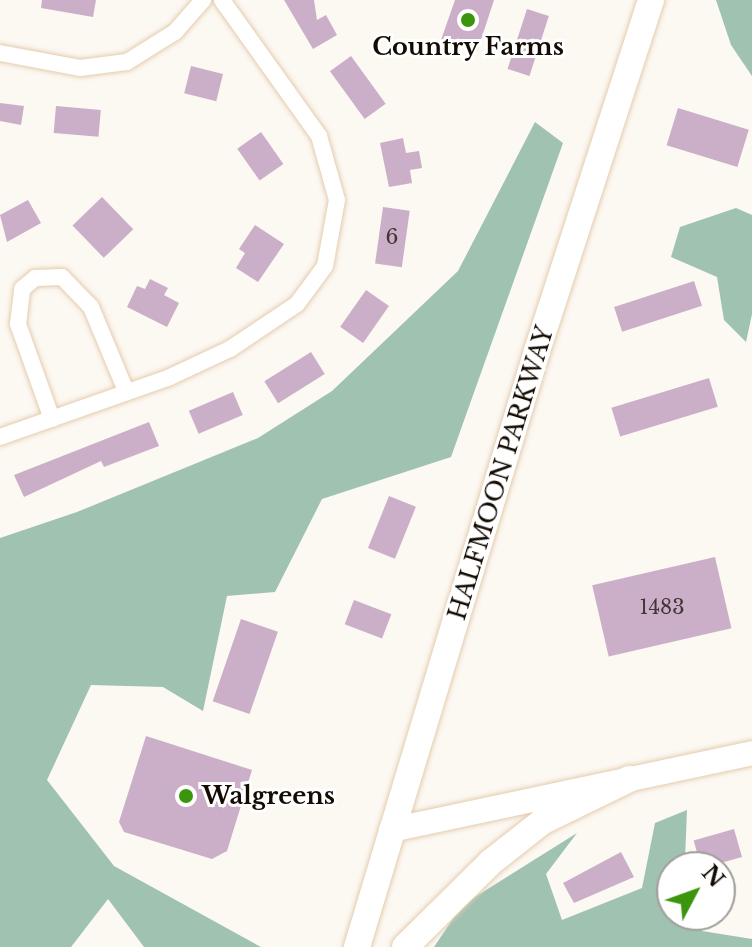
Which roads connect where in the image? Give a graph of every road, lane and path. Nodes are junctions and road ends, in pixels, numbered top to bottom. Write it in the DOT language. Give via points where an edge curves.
graph roads {
  1 [pos="203,0"];
  2 [pos="222,0"];
  3 [pos="651,0"];
  4 [pos="0,53"];
  5 [pos="126,391"];
  6 [pos="52,419"];
  7 [pos="0,437"];
  8 [pos="752,753"];
  9 [pos="629,779"];
  10 [pos="391,830"];
  11 [pos="357,947"];
  12 [pos="405,947"];
  1 -- 4 [label="street" via="175,32 127,62 80,68"];
  2 -- 5 [label="street" via="319,136 337,200 333,241 314,284 267,328 170,377"];
  3 -- 10 [label="main road, HALFMOON PARKWAY"];
  5 -- 6 [label="street"];
  5 -- 6 [label="street" via="91,307 62,277 35,278 22,289 18,324"];
  6 -- 7 [label="street"];
  8 -- 9 [label="main road"];
  9 -- 10 [label="main road"];
  9 -- 12 [label="main road" via="543,821 491,862"];
  10 -- 11 [label="main road, HALFMOON PARKWAY"];
}
